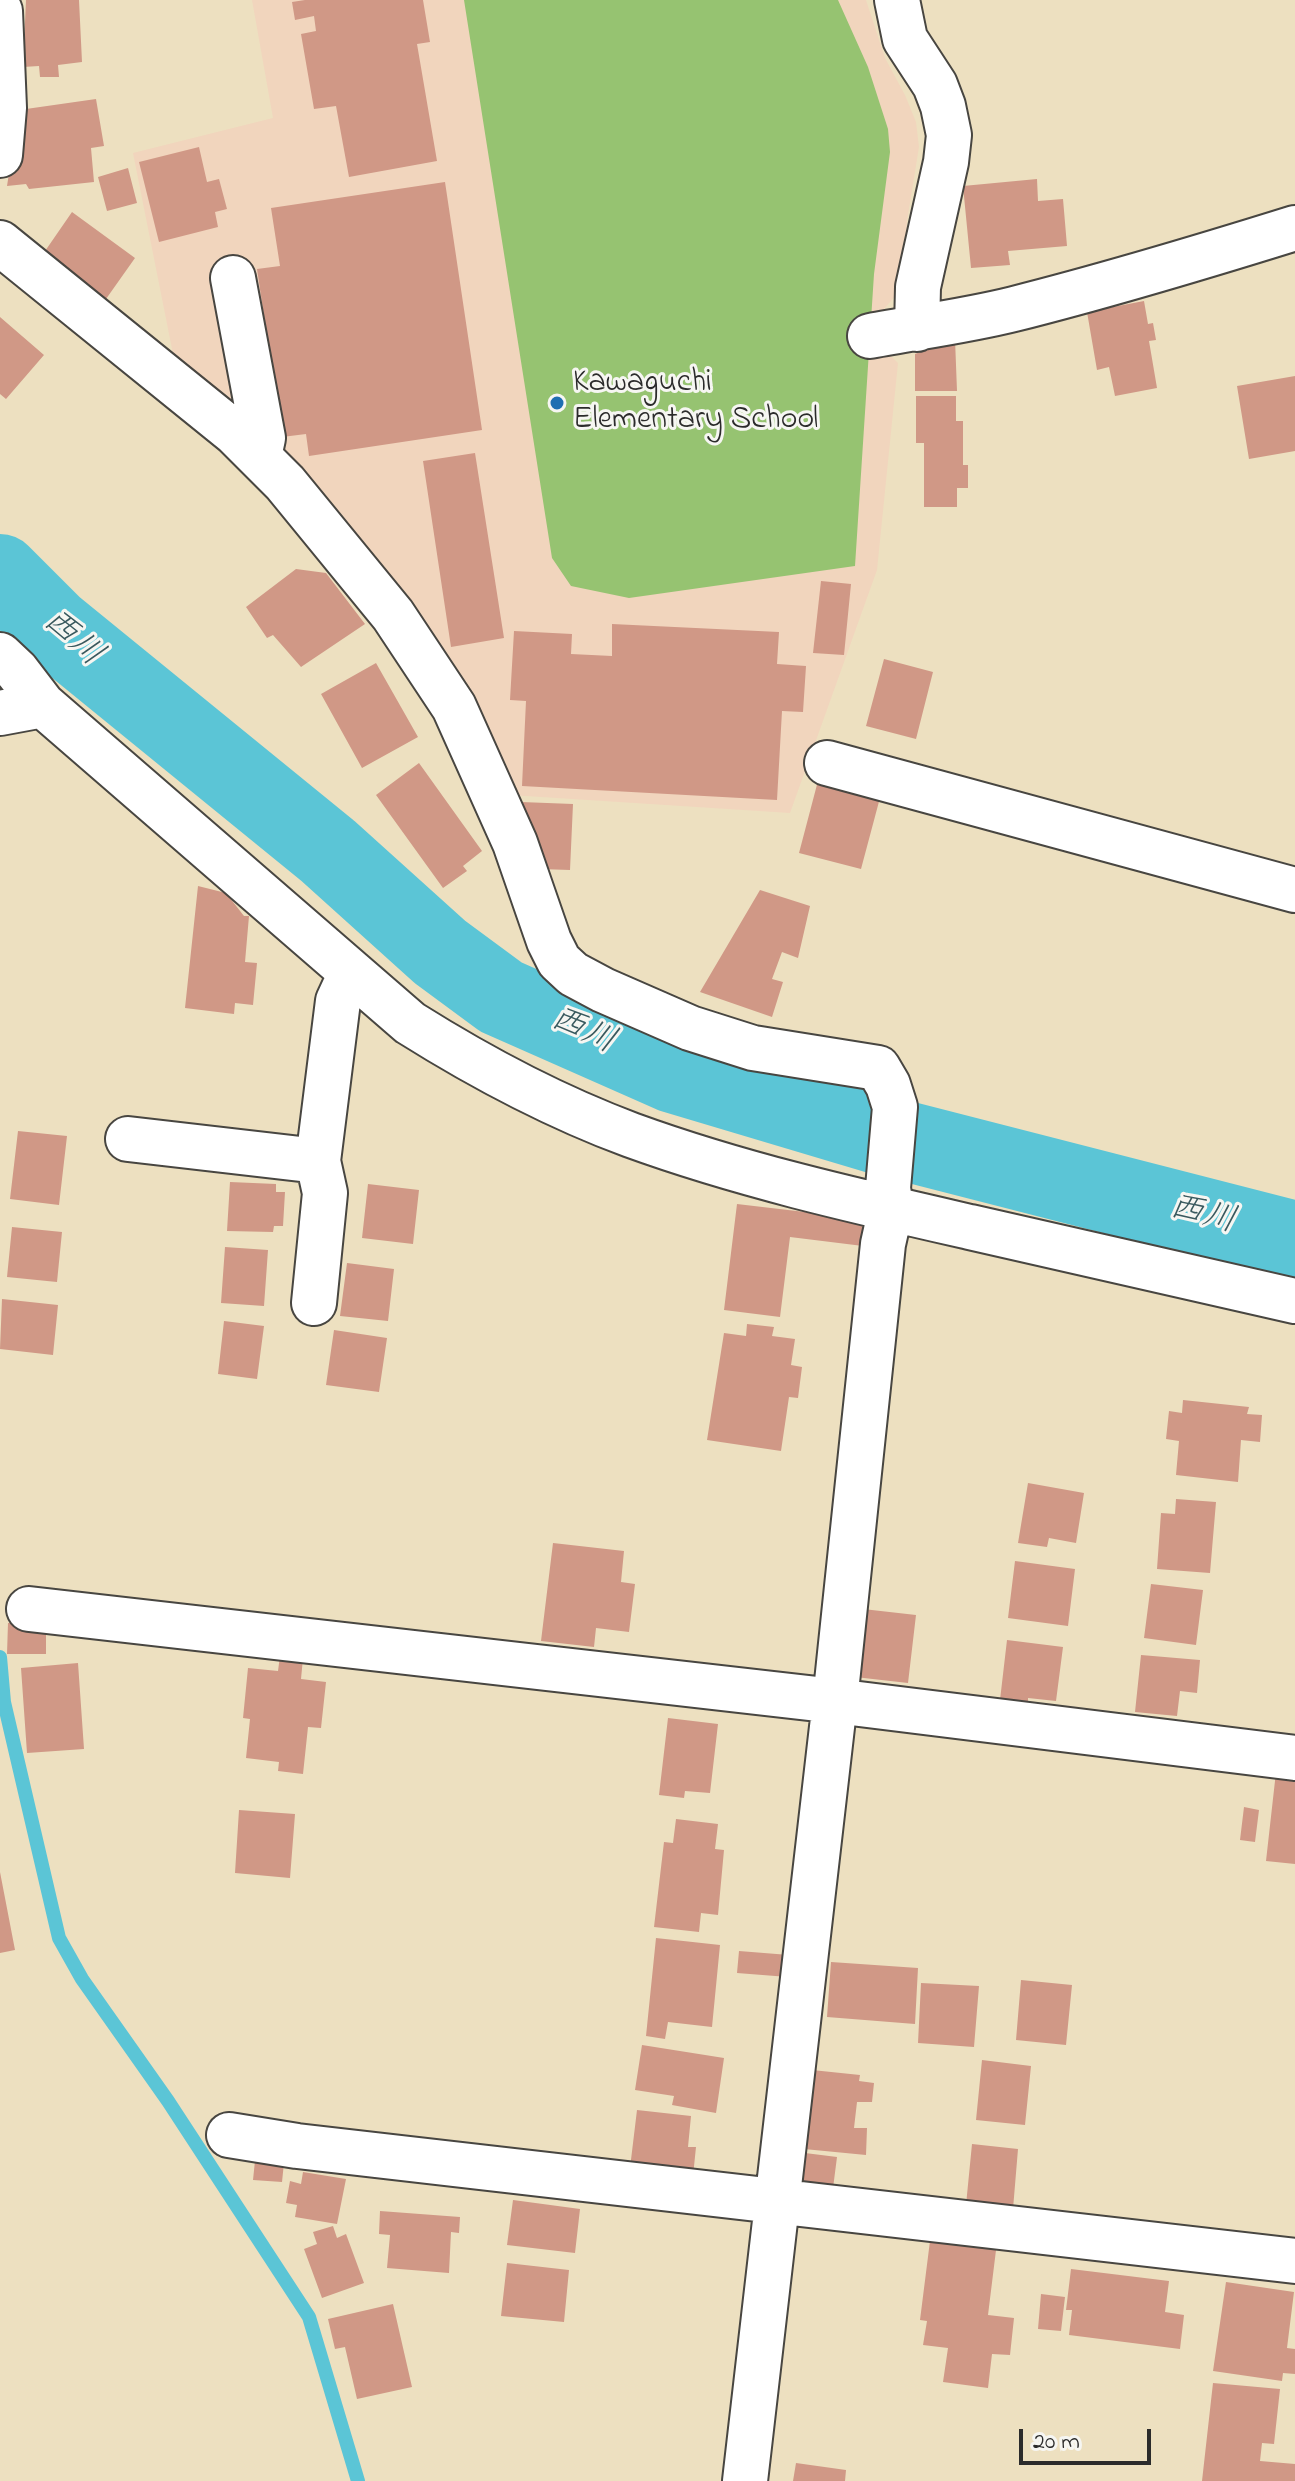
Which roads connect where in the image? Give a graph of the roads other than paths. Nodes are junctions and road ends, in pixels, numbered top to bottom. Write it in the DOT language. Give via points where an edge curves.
graph roads {
  1 [pos="897,0"];
  2 [pos="0,11"];
  3 [pos="0,155"];
  4 [pos="1295,228"];
  5 [pos="0,243"];
  6 [pos="233,278"];
  7 [pos="259,457"];
  8 [pos="0,655"];
  9 [pos="43,705"];
  10 [pos="0,713"];
  11 [pos="827,763"];
  12 [pos="1295,890"];
  13 [pos="351,973"];
  14 [pos="128,1139"];
  15 [pos="318,1161"];
  16 [pos="890,1198"];
  17 [pos="1295,1301"];
  18 [pos="314,1303"];
  19 [pos="29,1609"];
  20 [pos="835,1701"];
  21 [pos="1295,1758"];
  22 [pos="229,2135"];
  23 [pos="777,2201"];
  24 [pos="1295,2261"];
  25 [pos="745,2481"];
  1 -- 4 [label="street" via="905,39 935,85 949,135 918,287 891,332 1013,309"];
  2 -- 3 [label="street"];
  5 -- 7 [label="street"];
  6 -- 7 [label="street" via="263,438"];
  7 -- 16 [label="street" via="393,615 454,707 515,843 559,961 603,990 690,1028 753,1048 878,1068 895,1107"];
  8 -- 9 [label="street"];
  9 -- 10 [label="street"];
  9 -- 13 [label="street"];
  11 -- 12 [label="street"];
  13 -- 15 [label="street" via="338,1001"];
  13 -- 16 [label="street" via="410,1023 467,1059 629,1134 717,1164"];
  14 -- 15 [label="street"];
  15 -- 18 [label="street" via="325,1193"];
  16 -- 17 [label="street"];
  16 -- 20 [label="street"];
  19 -- 20 [label="street"];
  20 -- 21 [label="street"];
  20 -- 23 [label="street"];
  22 -- 23 [label="street"];
  23 -- 24 [label="street"];
  23 -- 25 [label="street"];
}
